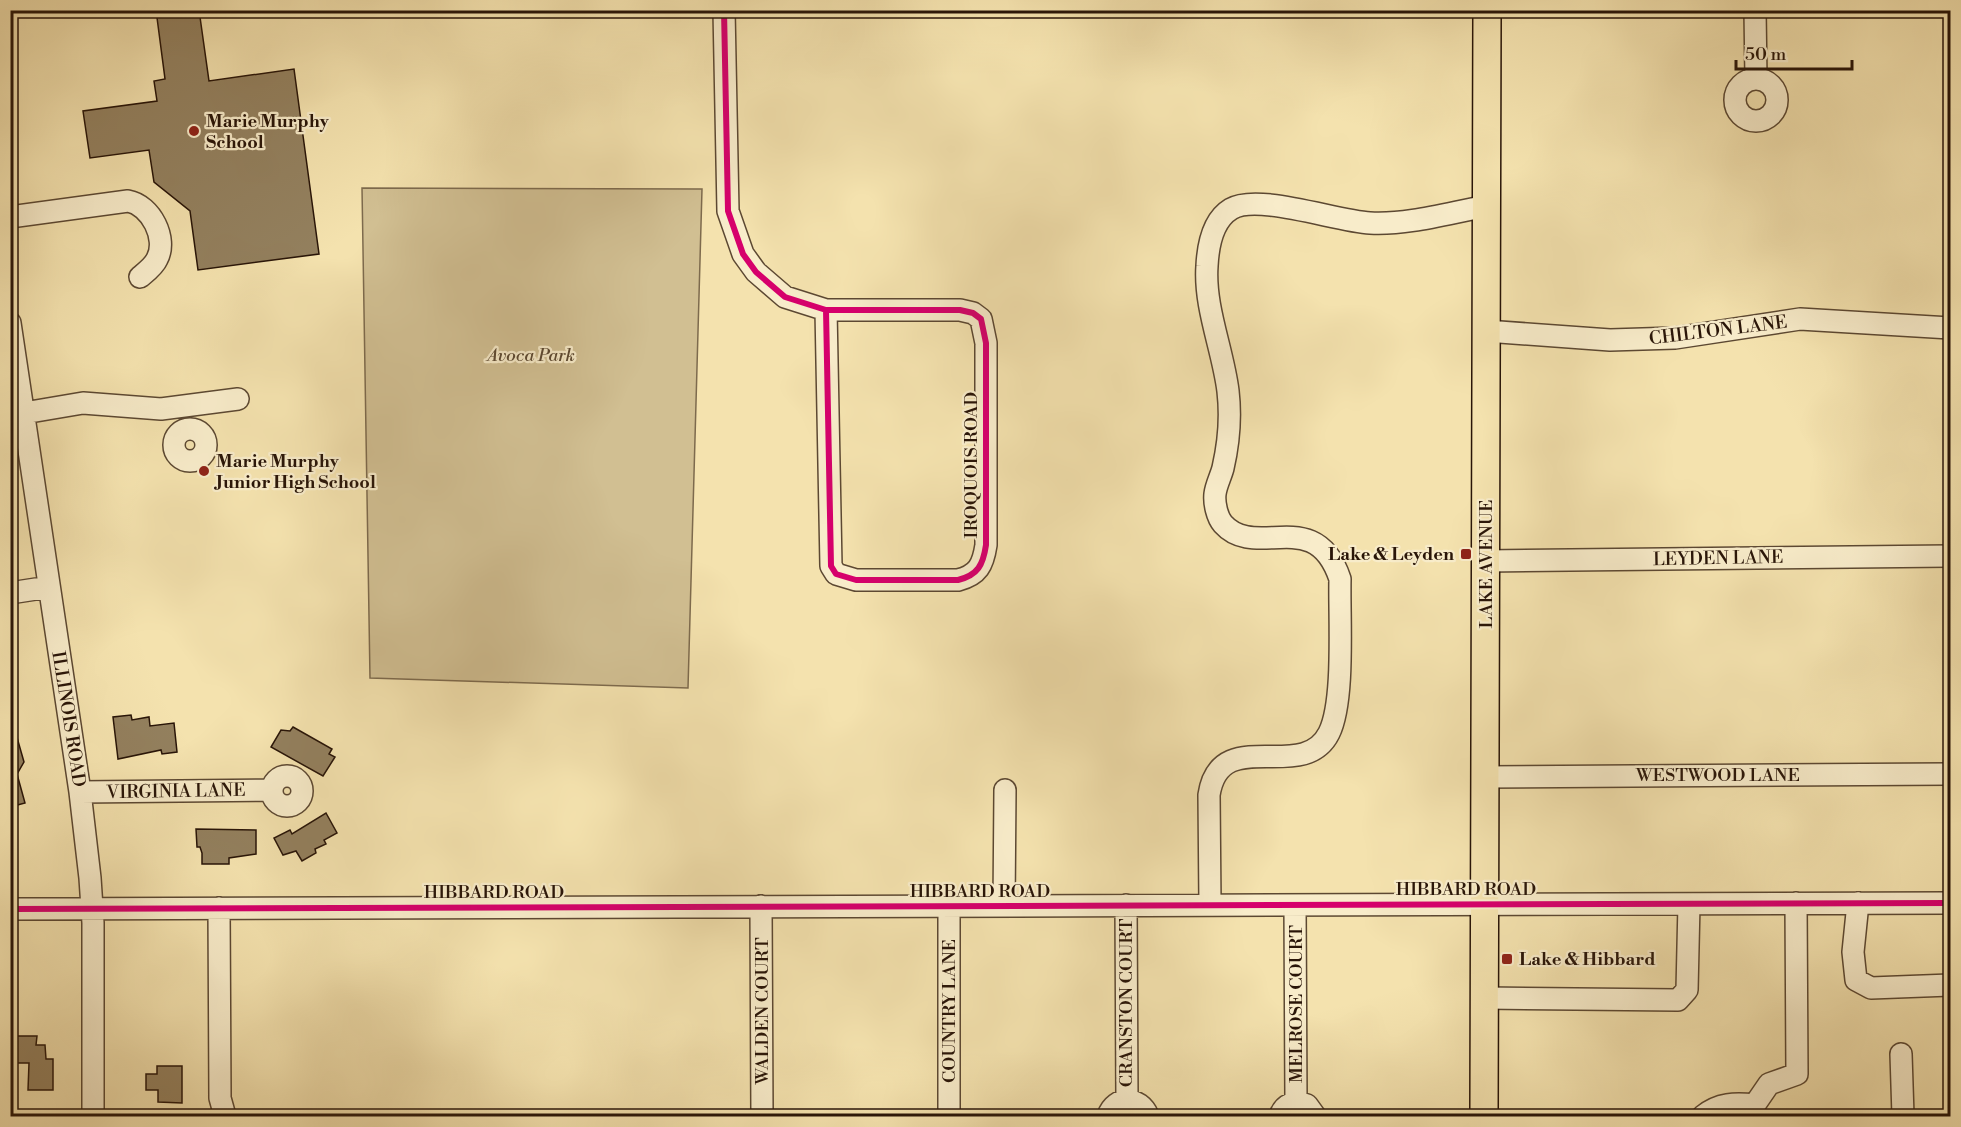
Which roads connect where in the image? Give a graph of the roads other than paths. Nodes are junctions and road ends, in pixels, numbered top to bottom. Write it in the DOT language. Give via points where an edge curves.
graph roads {
  1 [pos="724,10"];
  2 [pos="1487,10"];
  3 [pos="1755,10"];
  4 [pos="1756,79"];
  5 [pos="1486,206"];
  6 [pos="10,218"];
  7 [pos="140,277"];
  8 [pos="826,310"];
  9 [pos="10,323"];
  10 [pos="1950,328"];
  11 [pos="1486,331"];
  12 [pos="238,399"];
  13 [pos="161,409"];
  14 [pos="24,413"];
  15 [pos="175,438"];
  16 [pos="1950,556"];
  17 [pos="1486,561"];
  18 [pos="49,587"];
  19 [pos="10,593"];
  20 [pos="1950,774"];
  21 [pos="1486,777"];
  22 [pos="272,790"];
  23 [pos="1005,790"];
  24 [pos="80,792"];
  25 [pos="1796,903"];
  26 [pos="1858,903"];
  27 [pos="1950,903"];
  28 [pos="1486,904"];
  29 [pos="1689,904"];
  30 [pos="1126,905"];
  31 [pos="1210,905"];
  32 [pos="1295,905"];
  33 [pos="761,906"];
  34 [pos="949,906"];
  35 [pos="1004,906"];
  36 [pos="93,908"];
  37 [pos="219,908"];
  38 [pos="10,909"];
  39 [pos="1950,986"];
  40 [pos="1485,998"];
  41 [pos="1900,1054"];
  42 [pos="1127,1100"];
  43 [pos="1288,1109"];
  44 [pos="1751,1111"];
  45 [pos="93,1116"];
  46 [pos="225,1116"];
  47 [pos="762,1116"];
  48 [pos="949,1116"];
  49 [pos="1108,1116"];
  50 [pos="1148,1116"];
  51 [pos="1315,1116"];
  52 [pos="1485,1116"];
  53 [pos="1703,1116"];
  54 [pos="1903,1116"];
  1 -- 8 [label="street, IROQUOIS ROAD" via="725,181 734,232 743,254 770,286 784,297"];
  2 -- 5 [label="main road, LAKE AVENUE"];
  3 -- 4 [label="street"];
  5 -- 11 [label="main road, LAKE AVENUE"];
  5 -- 31 [label="street" via="1418,219 1369,223 1280,206 1245,204 1232,208 1215,228 1208,249 1208,290 1224,362 1230,423 1228,447 1215,493 1216,509 1222,523 1245,536 1314,542 1335,563 1340,579 1338,689 1329,734 1306,753 1242,757 1227,762 1218,771 1209,795"];
  6 -- 7 [label="street" via="136,202 153,217 159,248 156,262"];
  8 -- 8 [label="street, IROQUOIS ROAD" via="960,310 973,312 981,319 986,343 986,545 984,560 968,577 856,580 836,574 831,566"];
  9 -- 14 [label="street, ILLINOIS ROAD"];
  10 -- 11 [label="street, CHILTON LANE" via="1800,319 1675,338 1631,340 1580,340"];
  11 -- 17 [label="main road, LAKE AVENUE"];
  12 -- 13 [label="street"];
  13 -- 14 [label="street" via="99,402"];
  13 -- 15 [label="street"];
  14 -- 18 [label="street, ILLINOIS ROAD"];
  16 -- 17 [label="street, LEYDEN LANE"];
  17 -- 21 [label="main road, LAKE AVENUE"];
  18 -- 19 [label="street"];
  18 -- 24 [label="street, ILLINOIS ROAD"];
  20 -- 21 [label="street, WESTWOOD LANE"];
  21 -- 28 [label="main road, LAKE AVENUE"];
  22 -- 24 [label="street, VIRGINIA LANE"];
  23 -- 35 [label="street"];
  24 -- 36 [label="street, ILLINOIS ROAD"];
  25 -- 26 [label="street, HIBBARD ROAD"];
  25 -- 29 [label="street, HIBBARD ROAD"];
  25 -- 44 [label="street" via="1797,1074 1769,1084"];
  26 -- 27 [label="street, HIBBARD ROAD"];
  26 -- 39 [label="street" via="1853,952 1856,980 1871,988"];
  28 -- 29 [label="street, HIBBARD ROAD"];
  28 -- 32 [label="street, HIBBARD ROAD"];
  28 -- 40 [label="main road, LAKE AVENUE"];
  29 -- 40 [label="street" via="1687,990 1678,1000"];
  30 -- 31 [label="street, HIBBARD ROAD"];
  30 -- 35 [label="street, HIBBARD ROAD"];
  30 -- 42 [label="street, CRANSTON COURT"];
  31 -- 32 [label="street, HIBBARD ROAD"];
  32 -- 43 [label="street, MELROSE COURT"];
  33 -- 34 [label="street, HIBBARD ROAD"];
  33 -- 37 [label="street, HIBBARD ROAD"];
  33 -- 47 [label="street, WALDEN COURT"];
  34 -- 35 [label="street, HIBBARD ROAD"];
  34 -- 48 [label="street, COUNTRY LANE"];
  36 -- 37 [label="street, HIBBARD ROAD"];
  36 -- 38 [label="street, HIBBARD ROAD"];
  36 -- 45 [label="street, ILLINOIS ROAD"];
  37 -- 46 [label="street" via="220,1098"];
  40 -- 52 [label="main road, LAKE AVENUE"];
  41 -- 54 [label="street"];
  42 -- 49 [label="street, CRANSTON COURT" via="1116,1104"];
  42 -- 50 [label="street, CRANSTON COURT" via="1140,1105"];
  43 -- 51 [label="street, MELROSE COURT" via="1307,1105"];
  44 -- 53 [label="street" via="1733,1103 1713,1108"];
}
